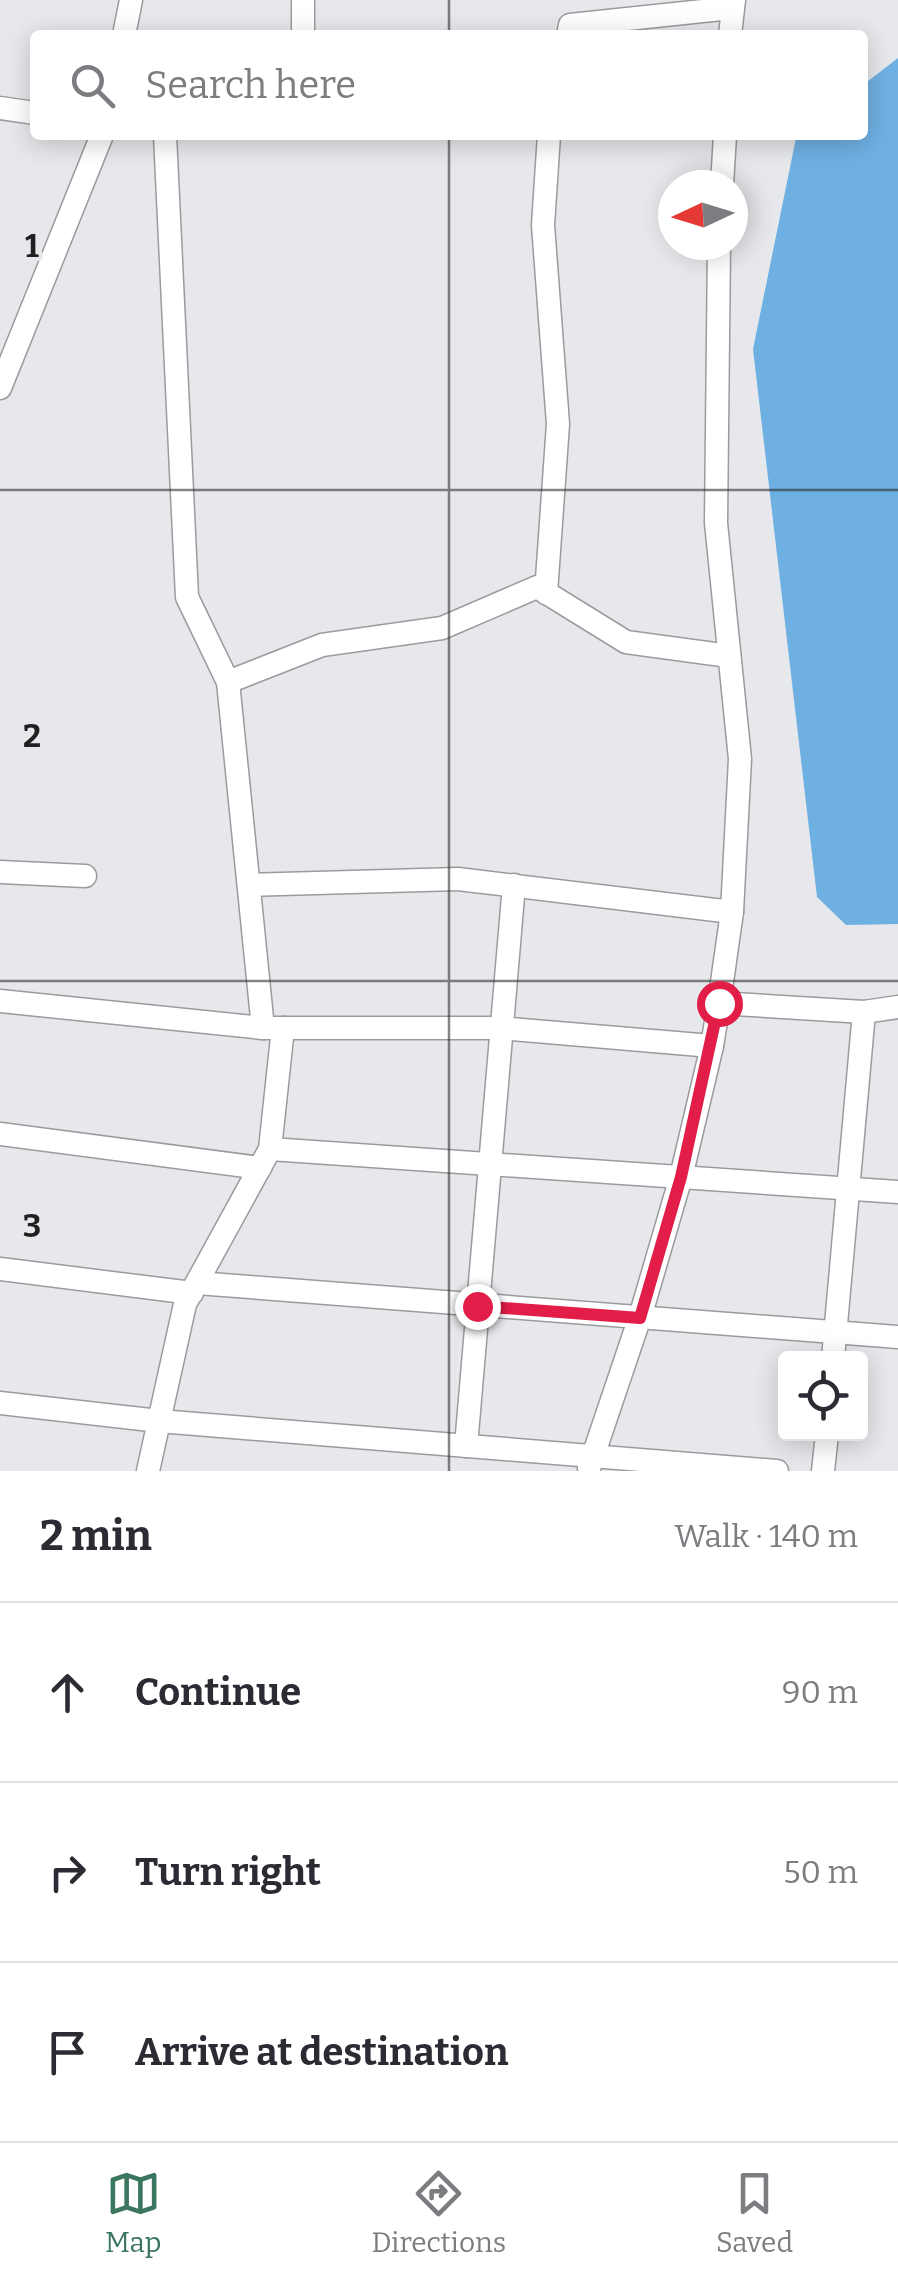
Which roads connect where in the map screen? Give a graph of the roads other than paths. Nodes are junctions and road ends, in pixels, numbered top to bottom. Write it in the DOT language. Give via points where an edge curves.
graph roads {
  1 [pos="130,0"];
  2 [pos="303,0"];
  3 [pos="733,4"];
  4 [pos="125,30"];
  5 [pos="304,30"];
  6 [pos="569,30"];
  7 [pos="730,30"];
  8 [pos="0,108"];
  9 [pos="30,112"];
  10 [pos="100,140"];
  11 [pos="165,140"];
  12 [pos="549,140"];
  13 [pos="725,140"];
  14 [pos="723,170"];
  15 [pos="720,260"];
  16 [pos="0,388"];
  17 [pos="546,592"];
  18 [pos="729,656"];
  19 [pos="228,682"];
  20 [pos="0,872"];
  21 [pos="86,876"];
  22 [pos="514,885"];
  23 [pos="249,886"];
  24 [pos="732,912"];
  25 [pos="0,1001"];
  26 [pos="719,1003"];
  27 [pos="898,1007"];
  28 [pos="864,1012"];
  29 [pos="273,1028"];
  30 [pos="500,1028"];
  31 [pos="712,1046"];
  32 [pos="0,1134"];
  33 [pos="265,1159"];
  34 [pos="492,1164"];
  35 [pos="681,1177"];
  36 [pos="848,1188"];
  37 [pos="898,1192"];
  38 [pos="0,1269"];
  39 [pos="194,1288"];
  40 [pos="477,1306"];
  41 [pos="640,1318"];
  42 [pos="836,1330"];
  43 [pos="898,1336"];
  44 [pos="834,1351"];
  45 [pos="0,1403"];
  46 [pos="160,1421"];
  47 [pos="826,1441"];
  48 [pos="466,1446"];
  49 [pos="590,1464"];
  50 [pos="148,1471"];
  51 [pos="777,1471"];
  52 [pos="824,1471"];
  1 -- 4 [label="street"];
  2 -- 5 [label="street"];
  3 -- 6 [label="street"];
  3 -- 7 [label="street"];
  8 -- 9 [label="street"];
  10 -- 16 [label="street"];
  11 -- 19 [label="street" via="187,597"];
  12 -- 17 [label="street" via="542,224 558,424"];
  13 -- 14 [label="street"];
  15 -- 18 [label="street" via="716,523"];
  17 -- 18 [label="street" via="626,642"];
  17 -- 19 [label="street" via="537,587 442,628 322,644"];
  18 -- 24 [label="street" via="740,759"];
  19 -- 23 [label="street"];
  20 -- 21 [label="street"];
  22 -- 23 [label="street" via="458,879"];
  22 -- 24 [label="street"];
  22 -- 30 [label="street"];
  23 -- 29 [label="street"];
  24 -- 26 [label="street"];
  25 -- 29 [label="street"];
  26 -- 28 [label="street"];
  26 -- 31 [label="street"];
  27 -- 28 [label="street"];
  28 -- 36 [label="street"];
  29 -- 30 [label="street"];
  29 -- 33 [label="street"];
  30 -- 31 [label="street"];
  30 -- 34 [label="street"];
  31 -- 35 [label="street"];
  32 -- 33 [label="street"];
  33 -- 34 [label="street"];
  33 -- 39 [label="street"];
  34 -- 35 [label="street"];
  34 -- 40 [label="street"];
  35 -- 36 [label="street"];
  35 -- 41 [label="street"];
  36 -- 37 [label="street"];
  36 -- 42 [label="street"];
  38 -- 39 [label="street"];
  39 -- 40 [label="street"];
  39 -- 46 [label="street"];
  40 -- 41 [label="street"];
  40 -- 48 [label="street"];
  41 -- 42 [label="street"];
  41 -- 49 [label="street"];
  42 -- 43 [label="street"];
  42 -- 44 [label="street"];
  45 -- 46 [label="street"];
  46 -- 48 [label="street"];
  46 -- 50 [label="street"];
  47 -- 52 [label="street"];
  48 -- 49 [label="street"];
  49 -- 51 [label="street"];
}
